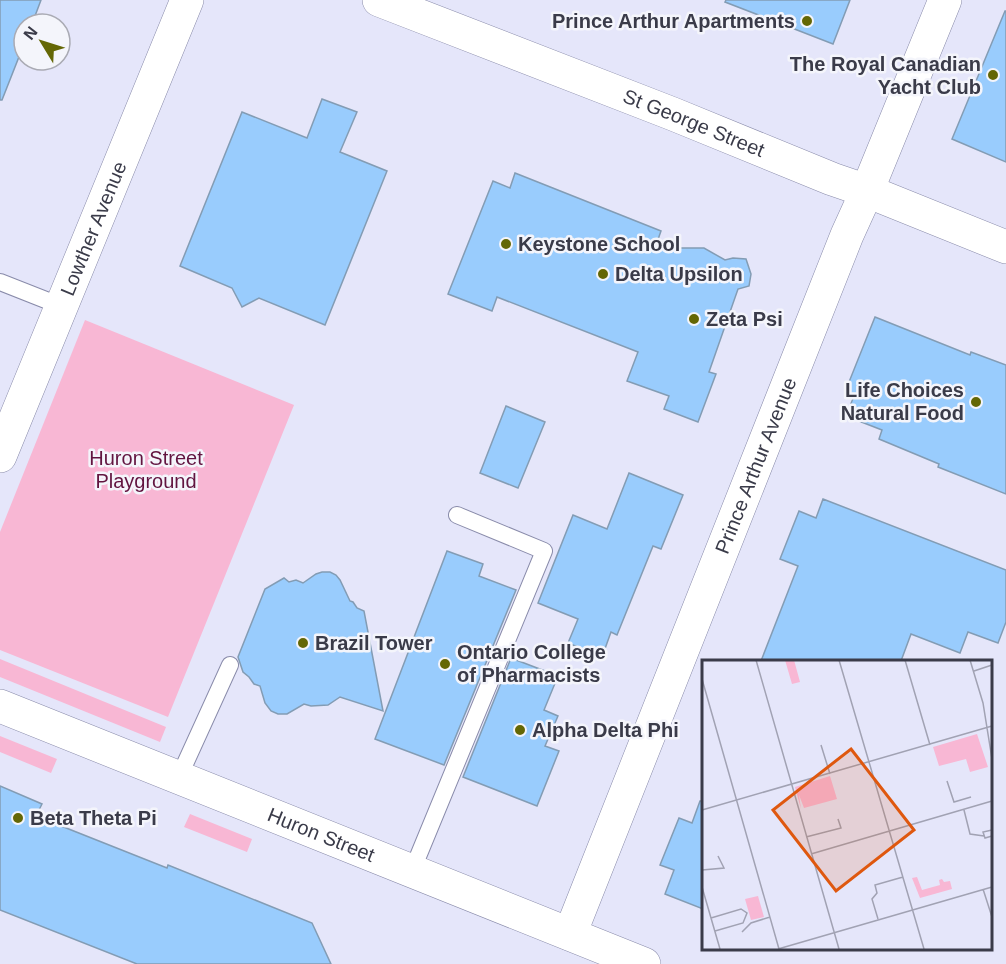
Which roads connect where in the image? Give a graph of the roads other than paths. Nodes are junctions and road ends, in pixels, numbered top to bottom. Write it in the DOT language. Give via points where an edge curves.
graph roads {
  1 [pos="187,0"];
  2 [pos="379,0"];
  3 [pos="945,0"];
  4 [pos="867,191"];
  5 [pos="1006,247"];
  6 [pos="0,282"];
  7 [pos="61,306"];
  8 [pos="0,456"];
  9 [pos="457,515"];
  10 [pos="230,665"];
  11 [pos="0,706"];
  12 [pos="179,777"];
  13 [pos="412,871"];
  14 [pos="570,934"];
  15 [pos="644,964"];
  1 -- 7 [label="street, Lowther Avenue"];
  2 -- 4 [label="street, St George Street"];
  3 -- 4 [label="street, Prince Arthur Avenue"];
  4 -- 5 [label="street, St George Street"];
  4 -- 14 [label="street, Prince Arthur Avenue"];
  6 -- 7 [label="lane"];
  7 -- 8 [label="street, Lowther Avenue"];
  9 -- 13 [label="lane" via="544,550"];
  10 -- 12 [label="lane"];
  11 -- 12 [label="street, Huron Street"];
  12 -- 13 [label="street, Huron Street"];
  13 -- 14 [label="street, Huron Street"];
  14 -- 15 [label="street, Huron Street"];
}
